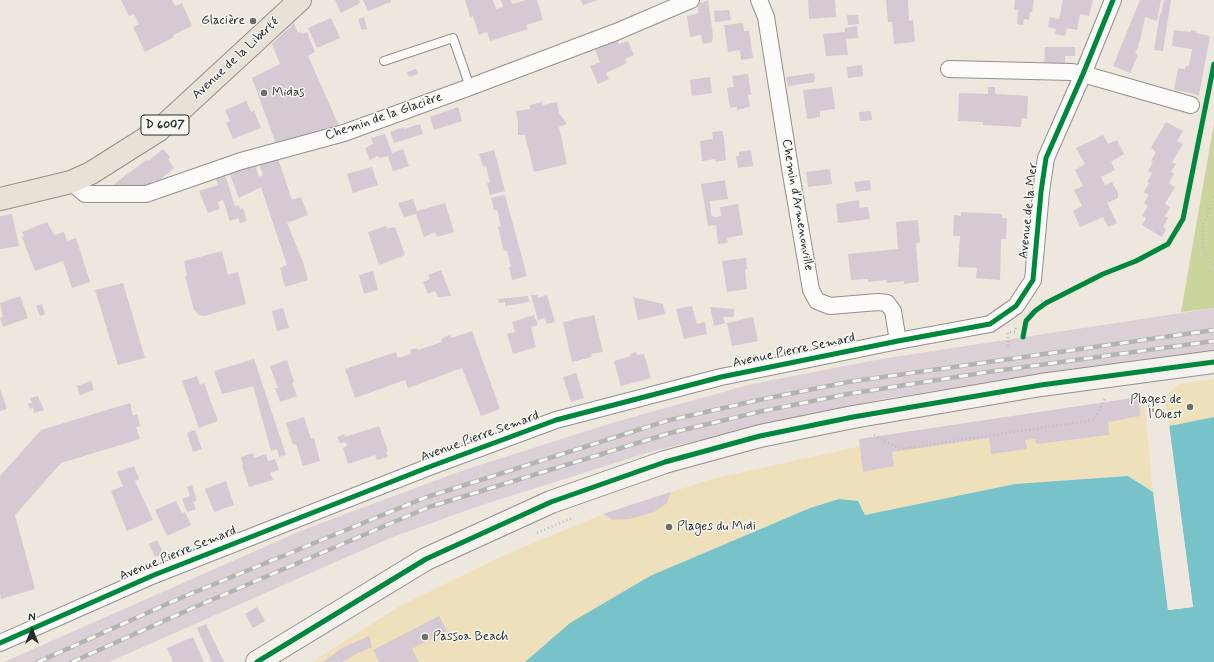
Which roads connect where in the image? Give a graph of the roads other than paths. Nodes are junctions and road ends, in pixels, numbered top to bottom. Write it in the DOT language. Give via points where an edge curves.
graph roads {
  1 [pos="300,0"];
  2 [pos="691,0"];
  3 [pos="758,0"];
  4 [pos="1112,0"];
  5 [pos="384,61"];
  6 [pos="949,69"];
  7 [pos="1083,74"];
  8 [pos="470,87"];
  9 [pos="1191,105"];
  10 [pos="71,182"];
  11 [pos="0,199"];
  12 [pos="990,324"];
  13 [pos="898,341"];
  14 [pos="1214,362"];
  15 [pos="0,643"];
  16 [pos="257,662"];
  1 -- 10 [label="main road, Avenue de la Liberté / D 6007" via="159,130 92,173"];
  2 -- 8 [label="street, Chemin de la Glacière" via="616,32"];
  3 -- 13 [label="street, Chemin d'Armenonville" via="766,17 811,290 817,301 830,306 887,303 894,311"];
  4 -- 7 [label="street, Avenue de la Mer"];
  5 -- 8 [label="lane" via="453,38"];
  6 -- 7 [label="street"];
  7 -- 9 [label="street"];
  7 -- 12 [label="street, Avenue de la Mer" via="1046,158 1033,280 1016,306"];
  8 -- 10 [label="street, Chemin de la Glacière" via="344,133 241,161 146,194 85,194"];
  10 -- 11 [label="main road, Avenue de la Liberté / D 6007"];
  12 -- 13 [label="street, Avenue Pierre Semard"];
  13 -- 15 [label="street, Avenue Pierre Semard" via="721,377 556,420 422,469 154,575"];
  14 -- 16 [label="main road" via="1040,386 853,416 760,436 665,462 551,502 426,559"];
}
